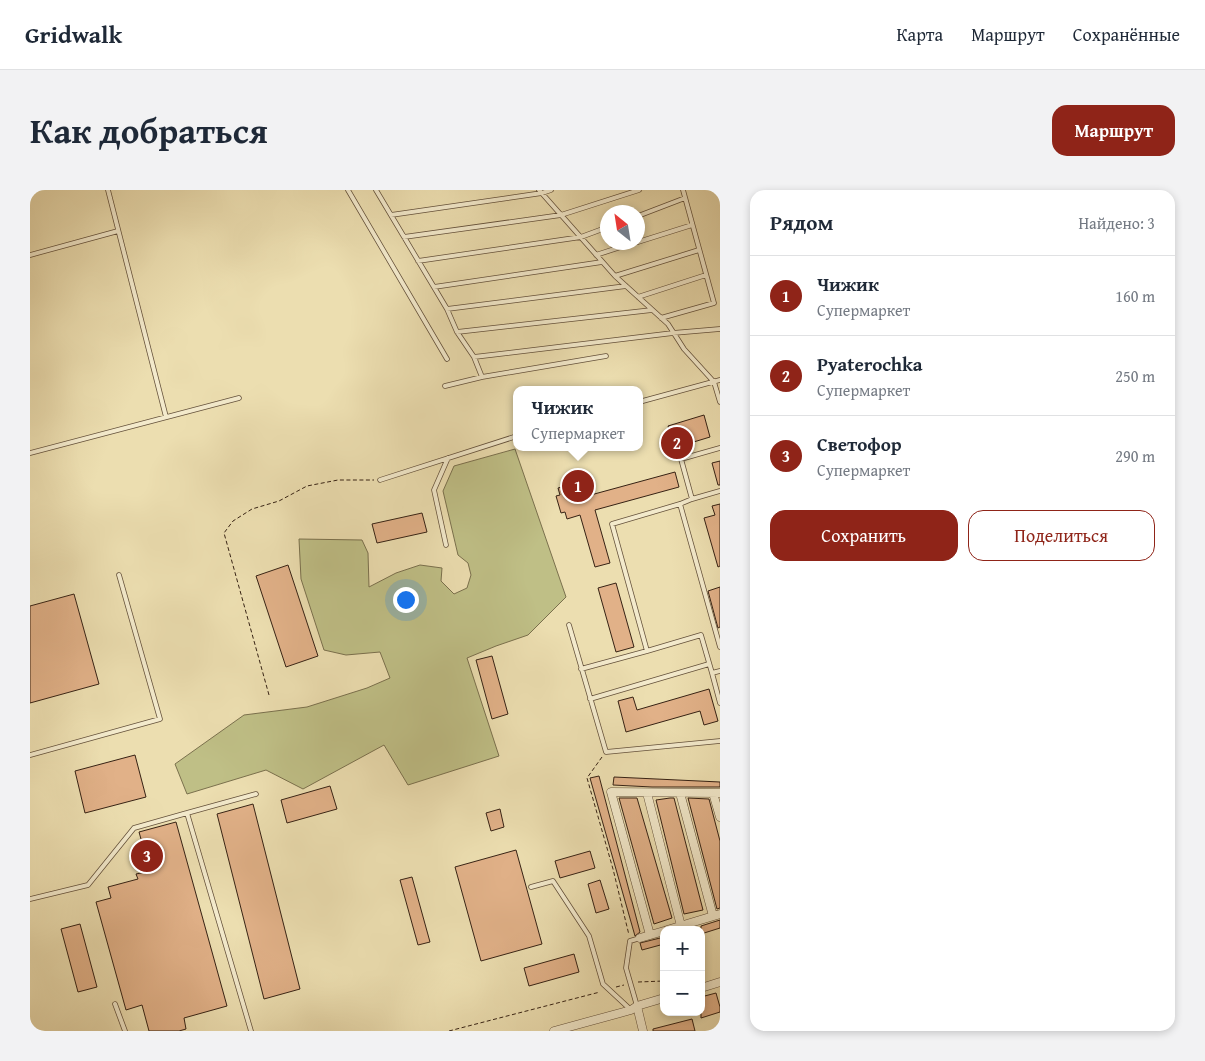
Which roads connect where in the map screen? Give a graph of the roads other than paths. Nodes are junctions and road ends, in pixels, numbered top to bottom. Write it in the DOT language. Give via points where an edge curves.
graph roads {
  1 [pos="108,190"];
  2 [pos="348,190"];
  3 [pos="376,190"];
  4 [pos="551,190"];
  5 [pos="640,190"];
  6 [pos="683,190"];
  7 [pos="540,192"];
  8 [pos="685,198"];
  9 [pos="645,213"];
  10 [pos="391,215"];
  11 [pos="561,215"];
  12 [pos="692,225"];
  13 [pos="600,230"];
  14 [pos="118,231"];
  15 [pos="404,237"];
  16 [pos="581,237"];
  17 [pos="645,240"];
  18 [pos="612,250"];
  19 [pos="699,250"];
  20 [pos="30,254"];
  21 [pos="596,255"];
  22 [pos="418,261"];
  23 [pos="602,262"];
  24 [pos="706,275"];
  25 [pos="615,276"];
  26 [pos="626,286"];
  27 [pos="434,287"];
  28 [pos="638,297"];
  29 [pos="447,309"];
  30 [pos="652,310"];
  31 [pos="661,318"];
  32 [pos="720,329"];
  33 [pos="457,332"];
  34 [pos="674,333"];
  35 [pos="606,356"];
  36 [pos="474,357"];
  37 [pos="447,360"];
  38 [pos="482,378"];
  39 [pos="720,380"];
  40 [pos="714,382"];
  41 [pos="445,386"];
  42 [pos="238,398"];
  43 [pos="643,401"];
  44 [pos="720,402"];
  45 [pos="166,417"];
  46 [pos="513,437"];
  47 [pos="720,448"];
  48 [pos="30,453"];
  49 [pos="448,458"];
  50 [pos="380,480"];
  51 [pos="720,491"];
  52 [pos="692,499"];
  53 [pos="680,504"];
  54 [pos="446,545"];
  55 [pos="119,575"];
  56 [pos="569,625"];
  57 [pos="720,648"];
  58 [pos="647,651"];
  59 [pos="709,664"];
  60 [pos="581,669"];
  61 [pos="720,671"];
  62 [pos="712,673"];
  63 [pos="590,699"];
  64 [pos="720,703"];
  65 [pos="720,741"];
  66 [pos="30,755"];
  67 [pos="646,792"];
  68 [pos="680,793"];
  69 [pos="717,793"];
  70 [pos="256,794"];
  71 [pos="187,814"];
  72 [pos="720,818"];
  73 [pos="531,887"];
  74 [pos="30,899"];
  75 [pos="717,915"];
  76 [pos="681,926"];
  77 [pos="660,932"];
  78 [pos="650,935"];
  79 [pos="640,938"];
  80 [pos="720,982"];
  81 [pos="705,987"];
  82 [pos="660,999"];
  83 [pos="115,1004"];
  84 [pos="634,1008"];
  85 [pos="125,1031"];
  86 [pos="251,1031"];
  87 [pos="554,1031"];
  88 [pos="644,1031"];
  1 -- 14 [label="lane"];
  2 -- 37 [label="lane"];
  3 -- 10 [label="lane"];
  4 -- 7 [label="lane"];
  5 -- 11 [label="lane"];
  6 -- 8 [label="lane"];
  7 -- 10 [label="lane"];
  7 -- 11 [label="lane"];
  8 -- 9 [label="lane"];
  8 -- 12 [label="lane"];
  10 -- 15 [label="lane"];
  11 -- 15 [label="lane"];
  11 -- 16 [label="lane"];
  12 -- 17 [label="lane"];
  12 -- 19 [label="lane"];
  13 -- 16 [label="lane"];
  14 -- 20 [label="lane"];
  14 -- 45 [label="lane"];
  15 -- 22 [label="lane"];
  16 -- 21 [label="lane"];
  16 -- 22 [label="lane"];
  18 -- 21 [label="lane"];
  19 -- 24 [label="lane"];
  19 -- 25 [label="lane"];
  21 -- 23 [label="lane"];
  22 -- 27 [label="lane"];
  23 -- 25 [label="lane"];
  23 -- 27 [label="lane"];
  24 -- 28 [label="lane"];
  24 -- 31 [label="lane" via="714,303"];
  25 -- 26 [label="lane"];
  26 -- 28 [label="lane"];
  26 -- 29 [label="lane"];
  27 -- 29 [label="lane"];
  28 -- 30 [label="lane"];
  29 -- 33 [label="lane"];
  30 -- 31 [label="lane"];
  30 -- 33 [label="lane"];
  31 -- 34 [label="lane"];
  32 -- 34 [label="lane"];
  33 -- 36 [label="lane"];
  34 -- 36 [label="lane"];
  34 -- 40 [label="lane"];
  35 -- 38 [label="lane"];
  36 -- 38 [label="lane"];
  38 -- 41 [label="lane"];
  39 -- 40 [label="lane"];
  40 -- 43 [label="lane"];
  40 -- 44 [label="lane"];
  42 -- 45 [label="lane"];
  45 -- 48 [label="lane"];
  46 -- 49 [label="lane"];
  47 -- 52 [label="lane" via="681,459"];
  49 -- 50 [label="lane"];
  49 -- 54 [label="lane" via="434,490"];
  51 -- 52 [label="lane"];
  52 -- 53 [label="lane"];
  53 -- 57 [label="lane"];
  53 -- 58 [label="lane" via="612,524"];
  55 -- 66 [label="lane" via="160,719"];
  56 -- 60 [label="lane"];
  58 -- 59 [label="lane" via="701,635"];
  58 -- 60 [label="lane"];
  59 -- 62 [label="lane"];
  59 -- 63 [label="lane"];
  60 -- 63 [label="lane"];
  61 -- 62 [label="lane"];
  62 -- 64 [label="lane"];
  63 -- 65 [label="lane" via="606,752"];
  67 -- 68 [label="street"];
  67 -- 76 [label="street"];
  67 -- 78 [label="street" via="611,792"];
  68 -- 69 [label="street"];
  68 -- 75 [label="street"];
  69 -- 72 [label="street"];
  70 -- 71 [label="lane"];
  71 -- 74 [label="lane" via="134,828 88,885"];
  71 -- 86 [label="lane"];
  73 -- 84 [label="lane" via="553,881 589,936 603,984"];
  75 -- 76 [label="street"];
  77 -- 78 [label="street"];
  78 -- 79 [label="street"];
  79 -- 84 [label="lane" via="630,941 626,968"];
  80 -- 81 [label="street"];
  82 -- 84 [label="street"];
  83 -- 85 [label="lane"];
  84 -- 87 [label="street"];
  84 -- 88 [label="street"];
}
